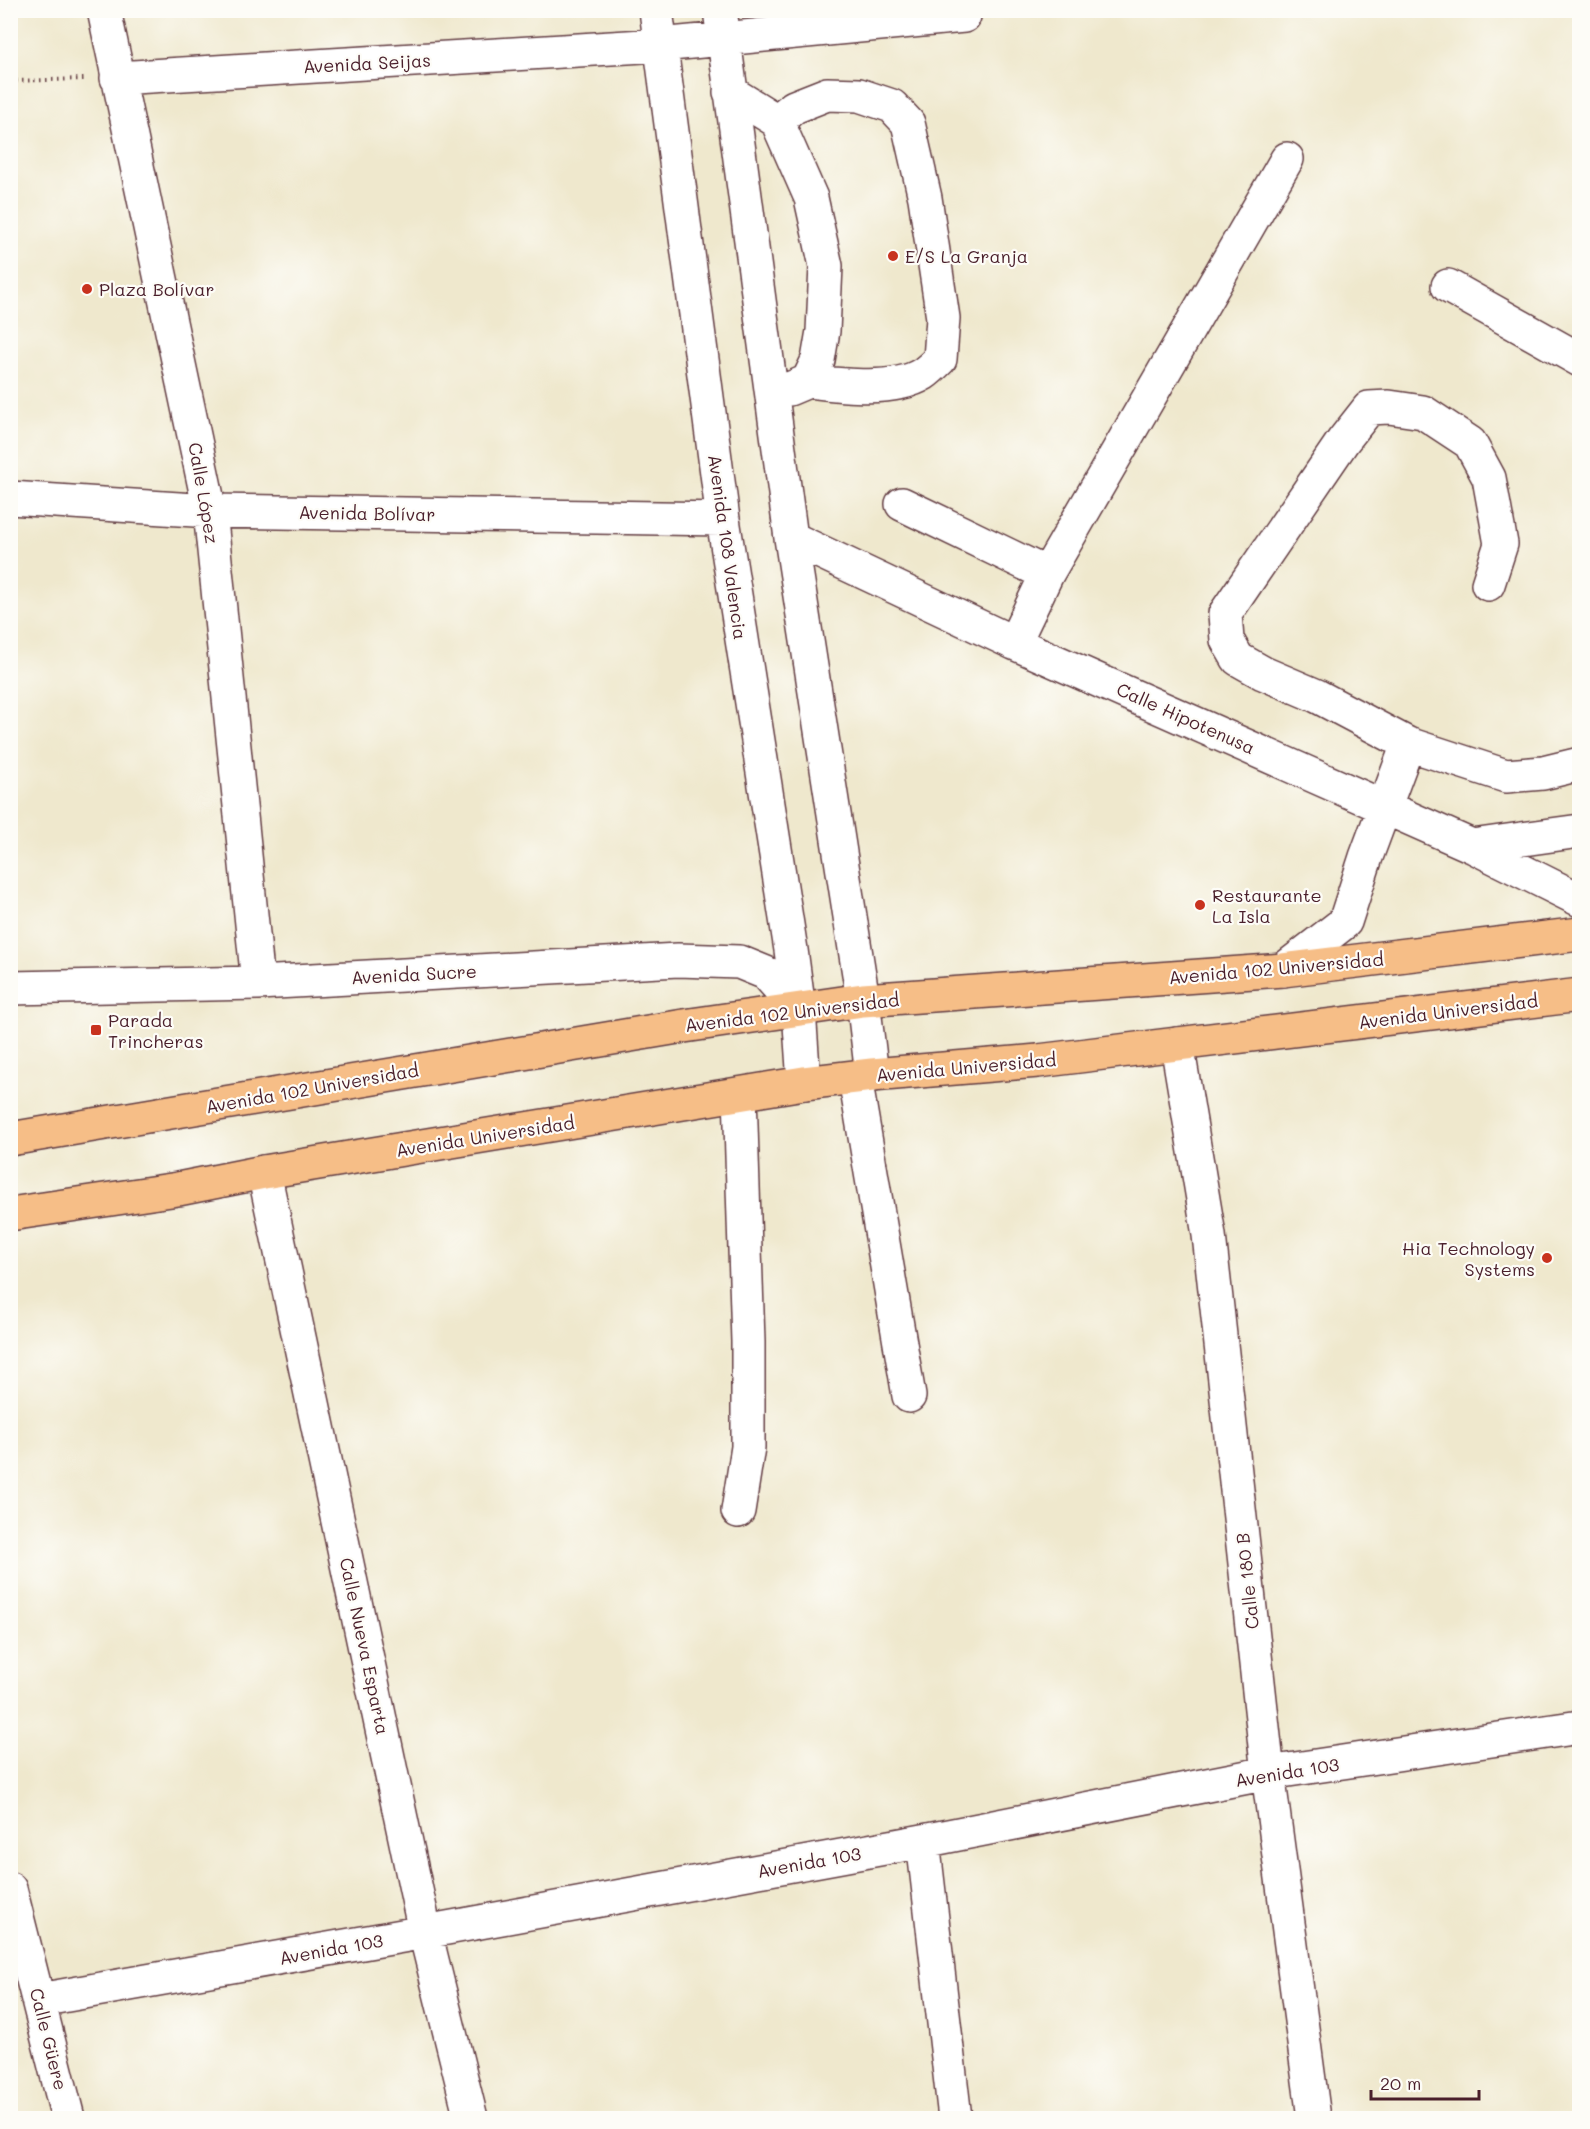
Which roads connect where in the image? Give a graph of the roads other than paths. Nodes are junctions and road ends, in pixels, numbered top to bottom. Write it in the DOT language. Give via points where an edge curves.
graph roads {
  1 [pos="104,10"];
  2 [pos="656,10"];
  3 [pos="964,16"];
  4 [pos="775,22"];
  5 [pos="722,25"];
  6 [pos="660,45"];
  7 [pos="117,78"];
  8 [pos="730,92"];
  9 [pos="777,121"];
  10 [pos="1287,159"];
  11 [pos="1448,286"];
  12 [pos="1580,360"];
  13 [pos="808,381"];
  14 [pos="771,396"];
  15 [pos="10,498"];
  16 [pos="902,504"];
  17 [pos="210,511"];
  18 [pos="723,519"];
  19 [pos="791,538"];
  20 [pos="1047,574"];
  21 [pos="1488,584"];
  22 [pos="1014,643"];
  23 [pos="1408,744"];
  24 [pos="1580,764"];
  25 [pos="1384,806"];
  26 [pos="1580,831"];
  27 [pos="1472,846"];
  28 [pos="1580,900"];
  29 [pos="1580,934"];
  30 [pos="1283,970"];
  31 [pos="258,982"];
  32 [pos="10,988"];
  33 [pos="1580,995"];
  34 [pos="864,1000"];
  35 [pos="798,1010"];
  36 [pos="1177,1044"];
  37 [pos="863,1076"];
  38 [pos="804,1083"];
  39 [pos="740,1094"];
  40 [pos="10,1139"];
  41 [pos="264,1172"];
  42 [pos="10,1214"];
  43 [pos="909,1396"];
  44 [pos="738,1511"];
  45 [pos="1580,1727"];
  46 [pos="1268,1773"];
  47 [pos="923,1841"];
  48 [pos="13,1909"];
  49 [pos="426,1932"];
  50 [pos="39,2000"];
  51 [pos="68,2118"];
  52 [pos="471,2118"];
  53 [pos="955,2118"];
  54 [pos="1314,2118"];
  1 -- 7 [label="street, Calle López"];
  2 -- 6 [label="street, Avenida 108 Valencia"];
  3 -- 4 [label="street, Avenida Seijas"];
  4 -- 5 [label="street, Avenida Seijas"];
  5 -- 6 [label="street, Avenida Seijas"];
  5 -- 8 [label="street"];
  6 -- 7 [label="street, Avenida Seijas"];
  6 -- 18 [label="street, Avenida 108 Valencia"];
  7 -- 17 [label="street, Calle López"];
  8 -- 9 [label="street"];
  8 -- 14 [label="street"];
  9 -- 13 [label="street" via="812,198 826,266 823,331 818,360"];
  9 -- 13 [label="street" via="794,106 838,94 860,95 892,106 908,123 926,198 943,318 940,359 922,374 899,384"];
  10 -- 20 [label="street"];
  11 -- 12 [label="street"];
  13 -- 14 [label="street"];
  14 -- 19 [label="street"];
  15 -- 17 [label="street, Avenida Bolívar"];
  16 -- 20 [label="street"];
  17 -- 18 [label="street, Avenida Bolívar"];
  17 -- 31 [label="street, Calle López"];
  18 -- 35 [label="street, Avenida 108 Valencia"];
  19 -- 22 [label="street, Calle Hipotenusa"];
  19 -- 34 [label="street"];
  20 -- 22 [label="street"];
  21 -- 23 [label="street" via="1501,544 1489,478 1470,443 1423,412 1369,408 1225,614 1227,640 1238,659"];
  22 -- 25 [label="street, Calle Hipotenusa"];
  23 -- 24 [label="street" via="1506,776"];
  23 -- 25 [label="street"];
  25 -- 27 [label="street, Calle Hipotenusa"];
  25 -- 30 [label="street" via="1345,922"];
  26 -- 27 [label="street"];
  27 -- 28 [label="street, Calle Hipotenusa"];
  29 -- 30 [label="main road, Avenida 102 Universidad"];
  30 -- 34 [label="main road, Avenida 102 Universidad"];
  31 -- 32 [label="street, Avenida Sucre"];
  31 -- 35 [label="street, Avenida Sucre" via="678,960 739,962 766,973"];
  33 -- 36 [label="main road, Avenida Universidad"];
  34 -- 35 [label="main road, Avenida 102 Universidad"];
  34 -- 37 [label="street"];
  35 -- 38 [label="street, Avenida 108 Valencia"];
  35 -- 40 [label="main road, Avenida 102 Universidad"];
  36 -- 37 [label="main road, Avenida Universidad"];
  36 -- 46 [label="street, Calle 180 B" via="1209,1235"];
  37 -- 38 [label="main road, Avenida Universidad"];
  37 -- 43 [label="street"];
  38 -- 39 [label="main road, Avenida Universidad"];
  39 -- 41 [label="main road, Avenida Universidad"];
  39 -- 44 [label="street" via="748,1447"];
  41 -- 42 [label="main road"];
  41 -- 49 [label="street, Calle Nueva Esparta"];
  45 -- 46 [label="street, Avenida 103"];
  46 -- 47 [label="street, Avenida 103"];
  46 -- 54 [label="street, Calle 180 B"];
  47 -- 49 [label="street, Avenida 103"];
  47 -- 53 [label="street"];
  48 -- 50 [label="street, Calle Güere"];
  49 -- 50 [label="street, Avenida 103"];
  49 -- 52 [label="street, Calle Nueva Esparta"];
  50 -- 51 [label="street, Calle Güere"];
}
